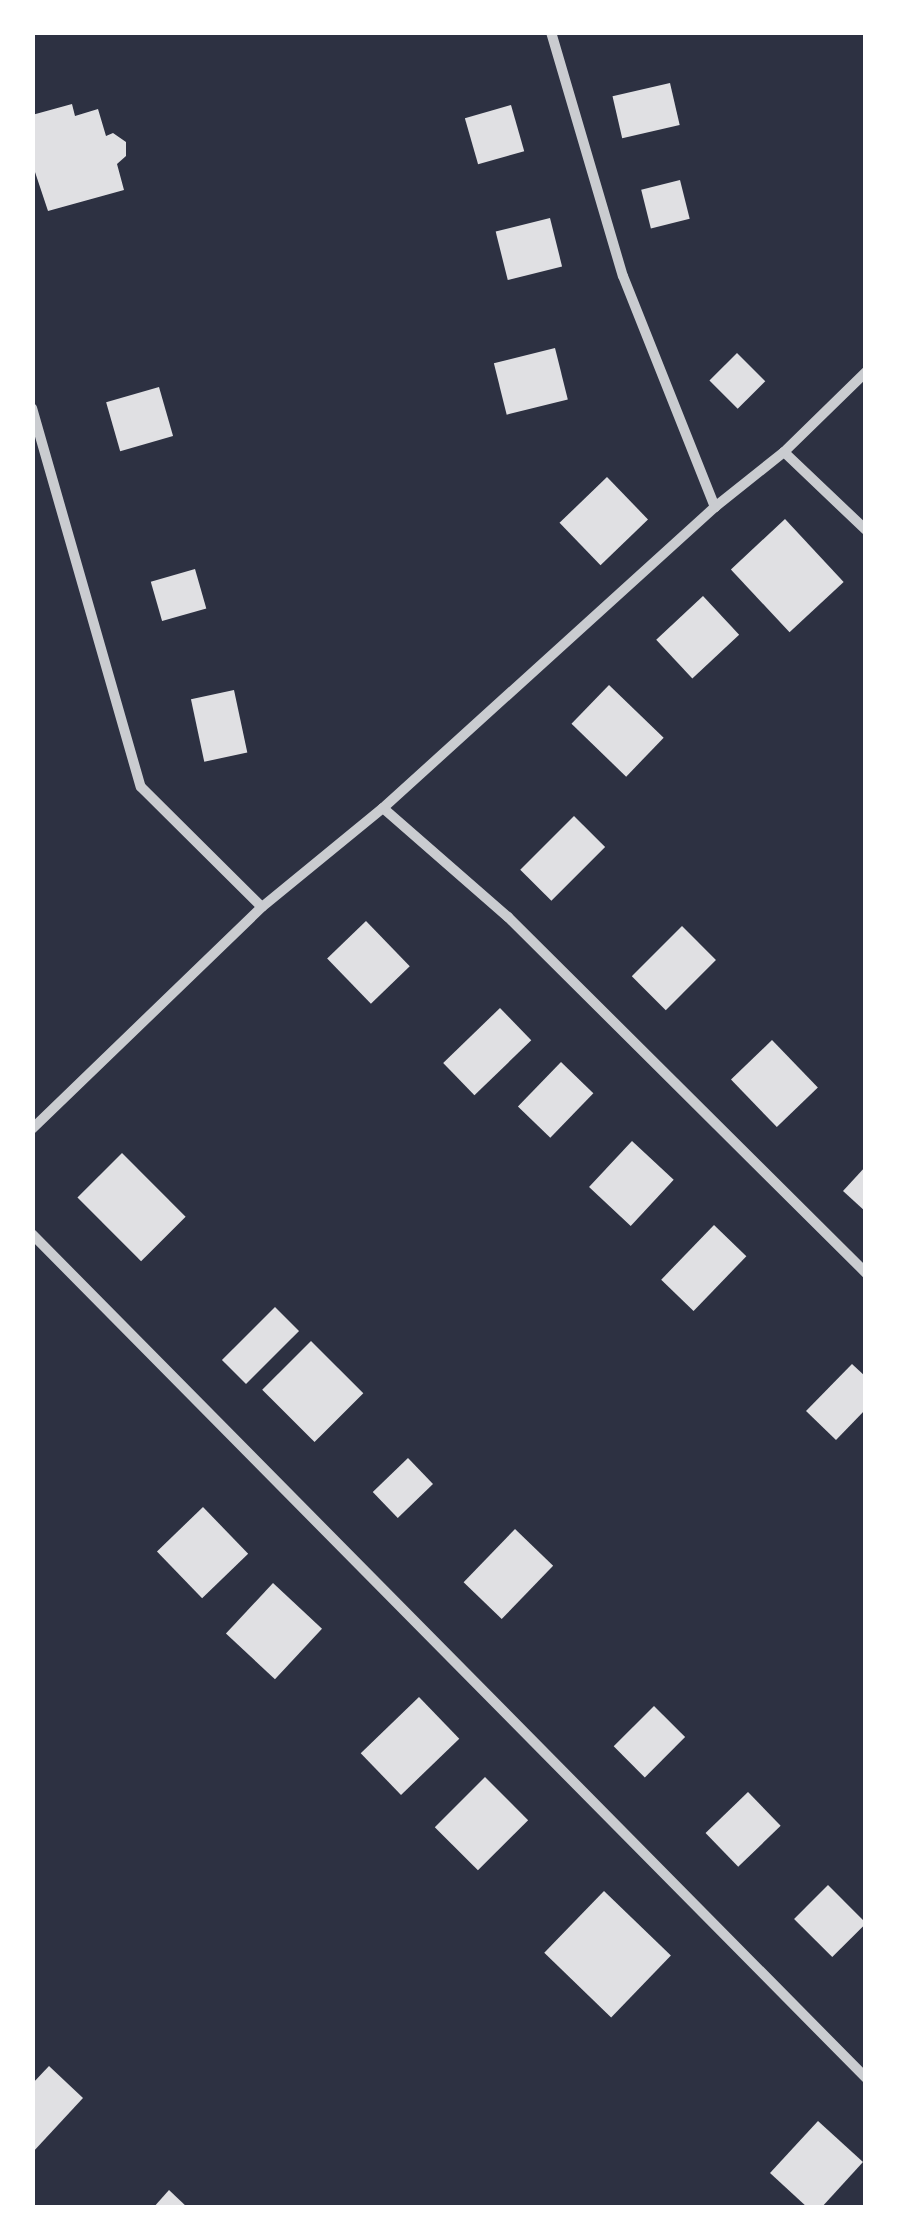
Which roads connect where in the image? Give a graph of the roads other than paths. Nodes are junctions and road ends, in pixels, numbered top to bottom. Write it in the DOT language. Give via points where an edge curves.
graph roads {
  1 [pos="551,32"];
  2 [pos="866,372"];
  3 [pos="32,408"];
  4 [pos="784,452"];
  5 [pos="715,508"];
  6 [pos="866,530"];
  7 [pos="384,808"];
  8 [pos="262,906"];
  9 [pos="32,1129"];
  10 [pos="32,1234"];
  11 [pos="866,1273"];
  12 [pos="866,2078"];
  1 -- 5 [label="street" via="622,276"];
  2 -- 4 [label="street"];
  3 -- 8 [label="street" via="140,787"];
  4 -- 5 [label="street"];
  4 -- 6 [label="street"];
  5 -- 7 [label="street"];
  7 -- 8 [label="street"];
  7 -- 11 [label="street" via="508,917"];
  8 -- 9 [label="street"];
  10 -- 12 [label="street"];
}
